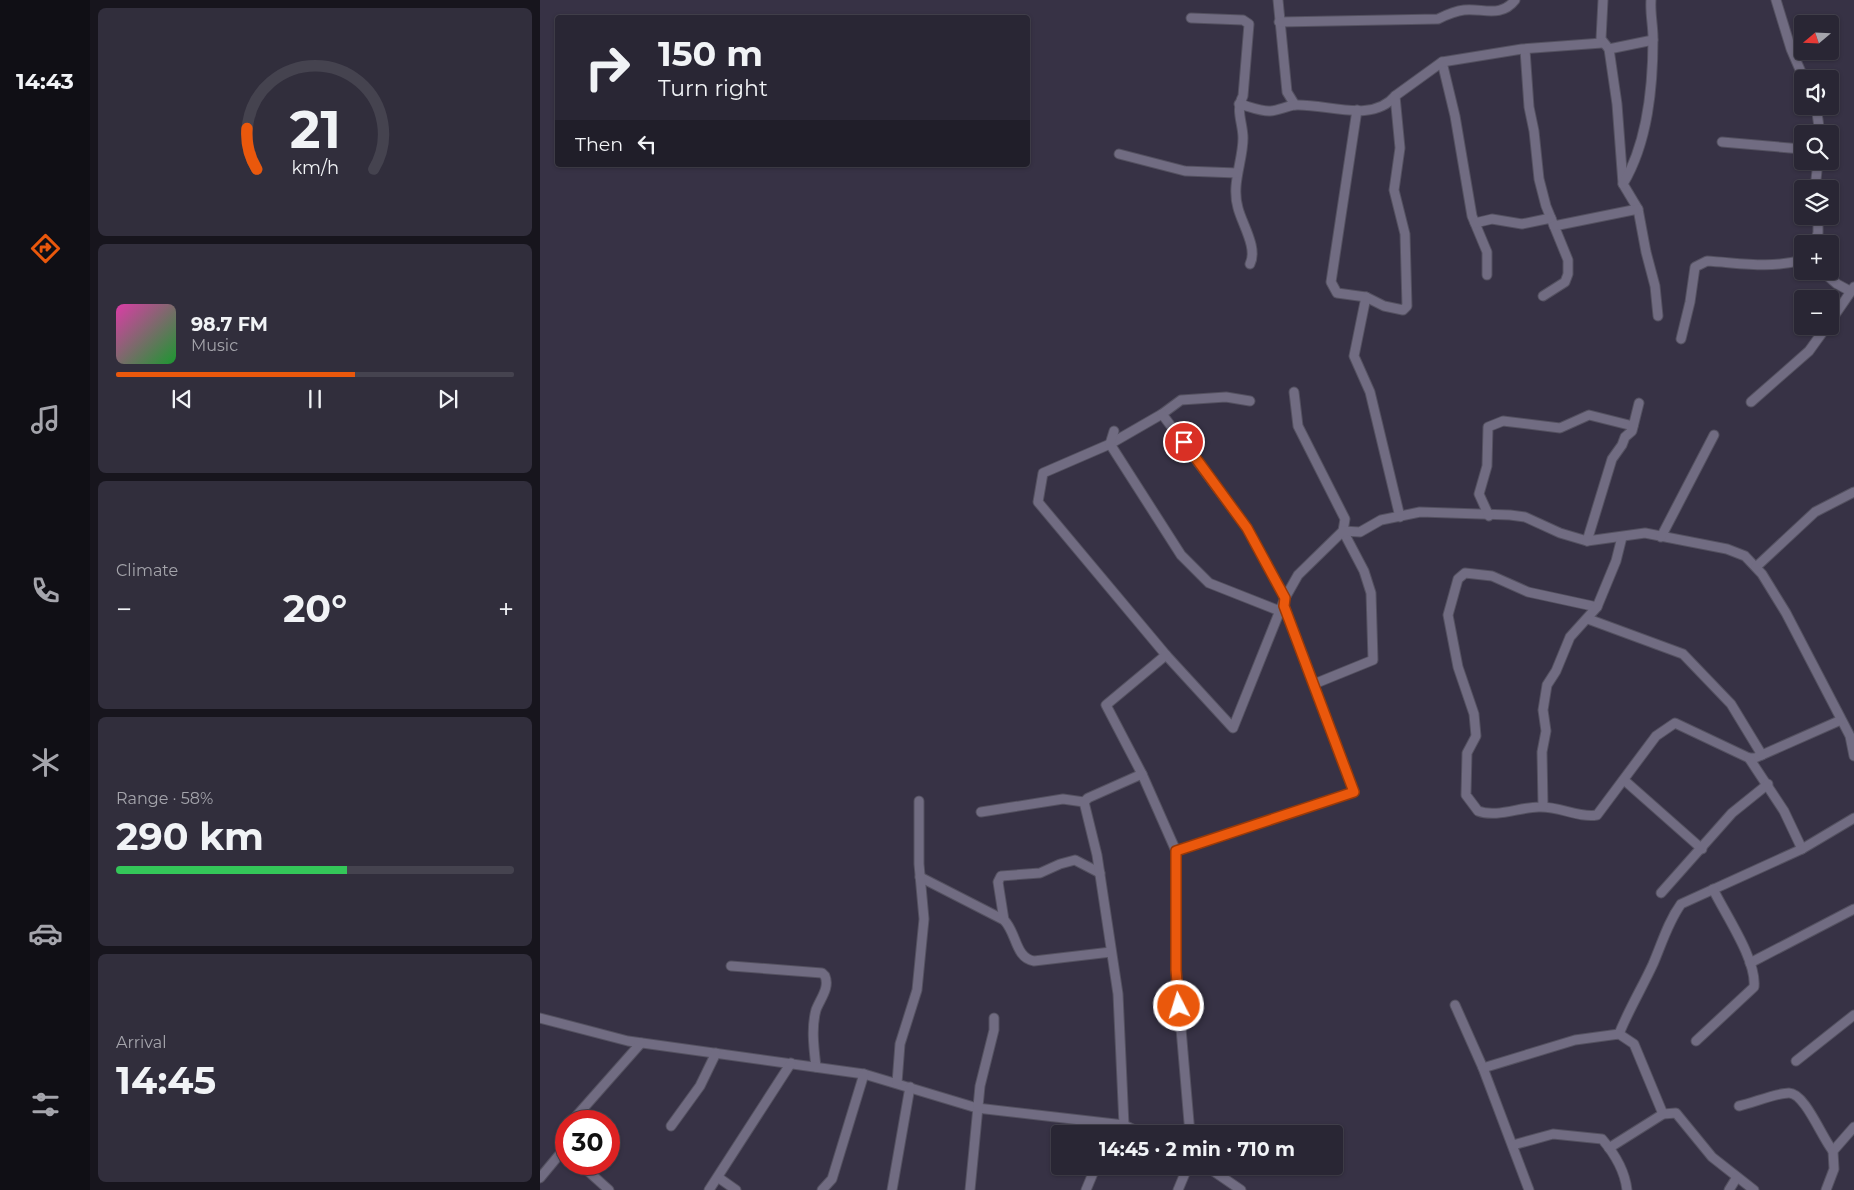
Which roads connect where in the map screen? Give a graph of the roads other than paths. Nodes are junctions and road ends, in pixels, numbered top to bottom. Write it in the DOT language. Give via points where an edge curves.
graph roads {
  1 [pos="1278,0"];
  2 [pos="1515,0"];
  3 [pos="1602,0"];
  4 [pos="1651,0"];
  5 [pos="1776,0"];
  6 [pos="1191,18"];
  7 [pos="1279,22"];
  8 [pos="1653,40"];
  9 [pos="1606,46"];
  10 [pos="1525,50"];
  11 [pos="1442,62"];
  12 [pos="1800,70"];
  13 [pos="1395,96"];
  14 [pos="1239,104"];
  15 [pos="1295,105"];
  16 [pos="1357,110"];
  17 [pos="1722,142"];
  18 [pos="1794,148"];
  19 [pos="1119,154"];
  20 [pos="1237,173"];
  21 [pos="1623,184"];
  22 [pos="1638,209"];
  23 [pos="1553,222"];
  24 [pos="1475,223"];
  25 [pos="1794,262"];
  26 [pos="1250,264"];
  27 [pos="1487,274"];
  28 [pos="1832,280"];
  29 [pos="1852,289"];
  30 [pos="1543,296"];
  31 [pos="1366,297"];
  32 [pos="1839,308"];
  33 [pos="1658,316"];
  34 [pos="1821,335"];
  35 [pos="1681,339"];
  36 [pos="1294,392"];
  37 [pos="1250,401"];
  38 [pos="1751,402"];
  39 [pos="1639,403"];
  40 [pos="1162,414"];
  41 [pos="1633,426"];
  42 [pos="1114,431"];
  43 [pos="1714,434"];
  44 [pos="1110,444"];
  45 [pos="1854,492"];
  46 [pos="1400,516"];
  47 [pos="1489,516"];
  48 [pos="1343,531"];
  49 [pos="1622,537"];
  50 [pos="1661,537"];
  51 [pos="1587,541"];
  52 [pos="1756,567"];
  53 [pos="1283,605"];
  54 [pos="1597,607"];
  55 [pos="1588,619"];
  56 [pos="1166,655"];
  57 [pos="1314,684"];
  58 [pos="1841,720"];
  59 [pos="1762,755"];
  60 [pos="1854,755"];
  61 [pos="1749,758"];
  62 [pos="1142,774"];
  63 [pos="1624,780"];
  64 [pos="1768,784"];
  65 [pos="919,801"];
  66 [pos="1084,802"];
  67 [pos="1543,806"];
  68 [pos="981,812"];
  69 [pos="1854,818"];
  70 [pos="1702,849"];
  71 [pos="1802,849"];
  72 [pos="1176,851"];
  73 [pos="1100,873"];
  74 [pos="920,877"];
  75 [pos="1713,889"];
  76 [pos="1662,893"];
  77 [pos="1854,910"];
  78 [pos="1004,920"];
  79 [pos="1111,952"];
  80 [pos="1750,963"];
  81 [pos="731,966"];
  82 [pos="1455,1005"];
  83 [pos="1854,1015"];
  84 [pos="540,1018"];
  85 [pos="994,1018"];
  86 [pos="1619,1034"];
  87 [pos="1696,1041"];
  88 [pos="641,1043"];
  89 [pos="716,1053"];
  90 [pos="1796,1060"];
  91 [pos="791,1063"];
  92 [pos="816,1067"];
  93 [pos="1483,1068"];
  94 [pos="864,1074"];
  95 [pos="896,1083"];
  96 [pos="910,1087"];
  97 [pos="1739,1106"];
  98 [pos="977,1108"];
  99 [pos="582,1110"];
  100 [pos="1663,1114"];
  101 [pos="1114,1124"];
  102 [pos="1124,1125"];
  103 [pos="1189,1125"];
  104 [pos="671,1126"];
  105 [pos="1854,1127"];
  106 [pos="1513,1145"];
  107 [pos="1609,1148"];
  108 [pos="1833,1151"];
  109 [pos="555,1161"];
  110 [pos="592,1175"];
  111 [pos="1092,1175"];
  112 [pos="1184,1175"];
  113 [pos="1219,1175"];
  114 [pos="1737,1177"];
  115 [pos="540,1178"];
  116 [pos="719,1178"];
  117 [pos="609,1190"];
  118 [pos="709,1190"];
  119 [pos="736,1190"];
  120 [pos="822,1190"];
  121 [pos="892,1190"];
  122 [pos="970,1190"];
  123 [pos="1086,1190"];
  124 [pos="1178,1190"];
  125 [pos="1241,1190"];
  126 [pos="1529,1190"];
  127 [pos="1627,1190"];
  128 [pos="1729,1190"];
  129 [pos="1754,1190"];
  130 [pos="1826,1190"];
  1 -- 7 [label="street"];
  2 -- 7 [label="street" via="1505,10 1497,12 1461,10 1430,20"];
  3 -- 9 [label="street" via="1600,14"];
  4 -- 8 [label="street"];
  5 -- 12 [label="street"];
  6 -- 14 [label="street" via="1242,20 1249,24 1243,96"];
  7 -- 15 [label="street" via="1287,92"];
  8 -- 9 [label="street"];
  8 -- 21 [label="street" via="1645,130 1634,166"];
  9 -- 10 [label="street"];
  9 -- 21 [label="street" via="1617,104"];
  10 -- 11 [label="street"];
  10 -- 23 [label="street" via="1539,179"];
  11 -- 13 [label="street"];
  11 -- 24 [label="street"];
  13 -- 16 [label="street" via="1389,103"];
  13 -- 31 [label="street" via="1400,148 1394,190 1405,234 1407,306 1399,311"];
  14 -- 15 [label="street" via="1270,111"];
  14 -- 20 [label="street" via="1243,138"];
  15 -- 16 [label="street"];
  16 -- 31 [label="street" via="1331,282 1337,293"];
  17 -- 18 [label="street"];
  19 -- 20 [label="street" via="1185,171"];
  20 -- 26 [label="street" via="1236,200 1252,251"];
  21 -- 22 [label="street"];
  22 -- 23 [label="street"];
  22 -- 33 [label="street" via="1655,286"];
  23 -- 24 [label="street" via="1522,224 1492,219"];
  23 -- 30 [label="street" via="1568,260 1568,274 1565,282"];
  24 -- 27 [label="street" via="1487,252"];
  25 -- 35 [label="street" via="1784,265 1700,263 1695,267 1691,280 1690,302"];
  28 -- 29 [label="street"];
  29 -- 32 [label="street"];
  31 -- 46 [label="street" via="1354,356 1370,392"];
  34 -- 38 [label="street" via="1809,351"];
  36 -- 48 [label="street" via="1298,426 1345,520"];
  37 -- 40 [label="street" via="1226,397 1181,400"];
  39 -- 41 [label="street"];
  40 -- 44 [label="street"];
  40 -- 53 [label="street" via="1247,528"];
  41 -- 47 [label="street" via="1589,416 1560,428 1504,421 1492,424 1488,427 1487,466 1479,494"];
  41 -- 51 [label="street" via="1612,459"];
  42 -- 44 [label="street"];
  43 -- 50 [label="street"];
  44 -- 53 [label="street" via="1181,555 1209,583"];
  44 -- 56 [label="street" via="1043,473 1038,502"];
  45 -- 52 [label="street" via="1815,512"];
  46 -- 47 [label="street" via="1420,512"];
  46 -- 48 [label="street" via="1381,520 1360,532"];
  47 -- 51 [label="street" via="1525,517"];
  48 -- 53 [label="street" via="1298,575"];
  48 -- 57 [label="street" via="1364,571 1371,593 1373,660"];
  49 -- 50 [label="street" via="1645,533"];
  49 -- 51 [label="street"];
  49 -- 54 [label="street"];
  50 -- 52 [label="street" via="1727,549 1745,556"];
  52 -- 58 [label="street" via="1786,613"];
  53 -- 56 [label="street" via="1233,728"];
  53 -- 57 [label="street"];
  54 -- 55 [label="street"];
  54 -- 67 [label="street" via="1528,592 1492,576 1470,573 1458,579 1450,601 1448,615 1458,667 1474,714 1476,736 1468,753 1466,795 1472,806 1484,813"];
  55 -- 59 [label="street" via="1683,654 1731,704"];
  55 -- 67 [label="street" via="1570,637 1544,693"];
  56 -- 62 [label="street" via="1106,705"];
  57 -- 72 [label="street" via="1354,792"];
  58 -- 59 [label="street"];
  58 -- 60 [label="street" via="1850,736"];
  59 -- 61 [label="street"];
  61 -- 63 [label="street" via="1675,723 1656,736"];
  61 -- 64 [label="street"];
  62 -- 66 [label="street"];
  62 -- 72 [label="street"];
  63 -- 67 [label="street" via="1597,815"];
  63 -- 70 [label="street"];
  64 -- 70 [label="street" via="1732,813"];
  64 -- 71 [label="street"];
  65 -- 74 [label="street"];
  66 -- 68 [label="street" via="1063,799"];
  66 -- 73 [label="street"];
  69 -- 71 [label="street"];
  70 -- 76 [label="street"];
  71 -- 75 [label="street"];
  72 -- 103 [label="street" via="1176,970"];
  73 -- 78 [label="street" via="1075,860 1040,873 1001,876 998,882"];
  73 -- 79 [label="street"];
  74 -- 78 [label="street"];
  74 -- 95 [label="street" via="924,918 920,971 900,1044"];
  75 -- 80 [label="street"];
  75 -- 86 [label="street" via="1681,904 1673,914"];
  77 -- 80 [label="street"];
  78 -- 79 [label="street" via="1010,926 1021,955 1027,960"];
  79 -- 102 [label="street" via="1118,994"];
  80 -- 87 [label="street" via="1754,987"];
  81 -- 92 [label="street" via="822,973 825,976 826,986 816,1011 814,1028"];
  82 -- 93 [label="street"];
  83 -- 90 [label="street"];
  84 -- 88 [label="street"];
  85 -- 98 [label="street"];
  86 -- 93 [label="street" via="1575,1040"];
  86 -- 100 [label="street" via="1634,1044"];
  88 -- 89 [label="street"];
  88 -- 99 [label="street"];
  89 -- 91 [label="street"];
  89 -- 104 [label="street" via="700,1086"];
  91 -- 92 [label="street"];
  91 -- 116 [label="street"];
  92 -- 94 [label="street"];
  93 -- 106 [label="street"];
  94 -- 95 [label="street"];
  94 -- 120 [label="street" via="832,1179"];
  95 -- 96 [label="street"];
  96 -- 98 [label="street"];
  96 -- 121 [label="street"];
  97 -- 108 [label="street" via="1789,1092 1798,1095"];
  98 -- 101 [label="street"];
  98 -- 122 [label="street"];
  100 -- 107 [label="street"];
  100 -- 114 [label="street" via="1676,1113 1712,1157"];
  101 -- 102 [label="street"];
  105 -- 108 [label="street"];
  106 -- 107 [label="street" via="1553,1134 1602,1139"];
  106 -- 126 [label="street"];
  107 -- 127 [label="street"];
  108 -- 130 [label="street" via="1834,1169"];
  109 -- 115 [label="street"];
  110 -- 117 [label="street"];
  111 -- 123 [label="street"];
  112 -- 124 [label="street"];
  113 -- 125 [label="street"];
  114 -- 128 [label="street"];
  114 -- 129 [label="street"];
  116 -- 118 [label="street"];
  116 -- 119 [label="street"];
}
